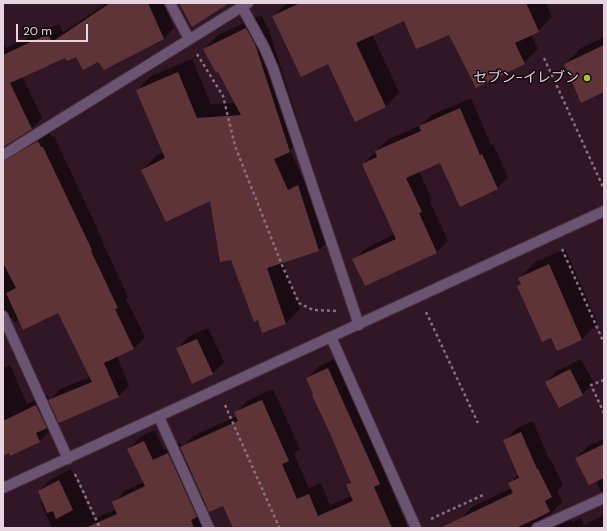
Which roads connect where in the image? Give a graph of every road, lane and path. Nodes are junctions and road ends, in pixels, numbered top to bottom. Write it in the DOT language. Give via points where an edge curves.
graph roads {
  1 [pos="170,3"];
  2 [pos="245,5"];
  3 [pos="189,39"];
  4 [pos="544,58"];
  5 [pos="3,155"];
  6 [pos="604,189"];
  7 [pos="604,211"];
  8 [pos="555,234"];
  9 [pos="420,297"];
  10 [pos="355,313"];
  11 [pos="3,316"];
  12 [pos="359,325"];
  13 [pos="331,337"];
  14 [pos="604,343"];
  15 [pos="604,380"];
  16 [pos="218,390"];
  17 [pos="604,413"];
  18 [pos="159,417"];
  19 [pos="478,423"];
  20 [pos="68,459"];
  21 [pos="3,488"];
  22 [pos="485,494"];
  23 [pos="604,498"];
  24 [pos="279,527"];
  25 [pos="416,527"];
  26 [pos="100,528"];
  27 [pos="209,528"];
  28 [pos="537,528"];
  1 -- 3 [label="street"];
  2 -- 3 [label="street"];
  2 -- 10 [label="street" via="273,68"];
  3 -- 5 [label="street"];
  3 -- 10 [label="path" via="223,96 235,146 299,303 313,310"];
  4 -- 6 [label="path"];
  7 -- 8 [label="street"];
  8 -- 9 [label="street"];
  8 -- 14 [label="path"];
  9 -- 12 [label="street"];
  9 -- 19 [label="path"];
  10 -- 12 [label="street"];
  11 -- 20 [label="street"];
  12 -- 13 [label="street"];
  13 -- 16 [label="street"];
  13 -- 25 [label="street"];
  15 -- 17 [label="path" via="591,385"];
  16 -- 18 [label="street"];
  16 -- 24 [label="path"];
  18 -- 20 [label="street"];
  18 -- 27 [label="street"];
  20 -- 21 [label="street"];
  20 -- 26 [label="path"];
  22 -- 25 [label="path"];
  23 -- 28 [label="street"];
}
